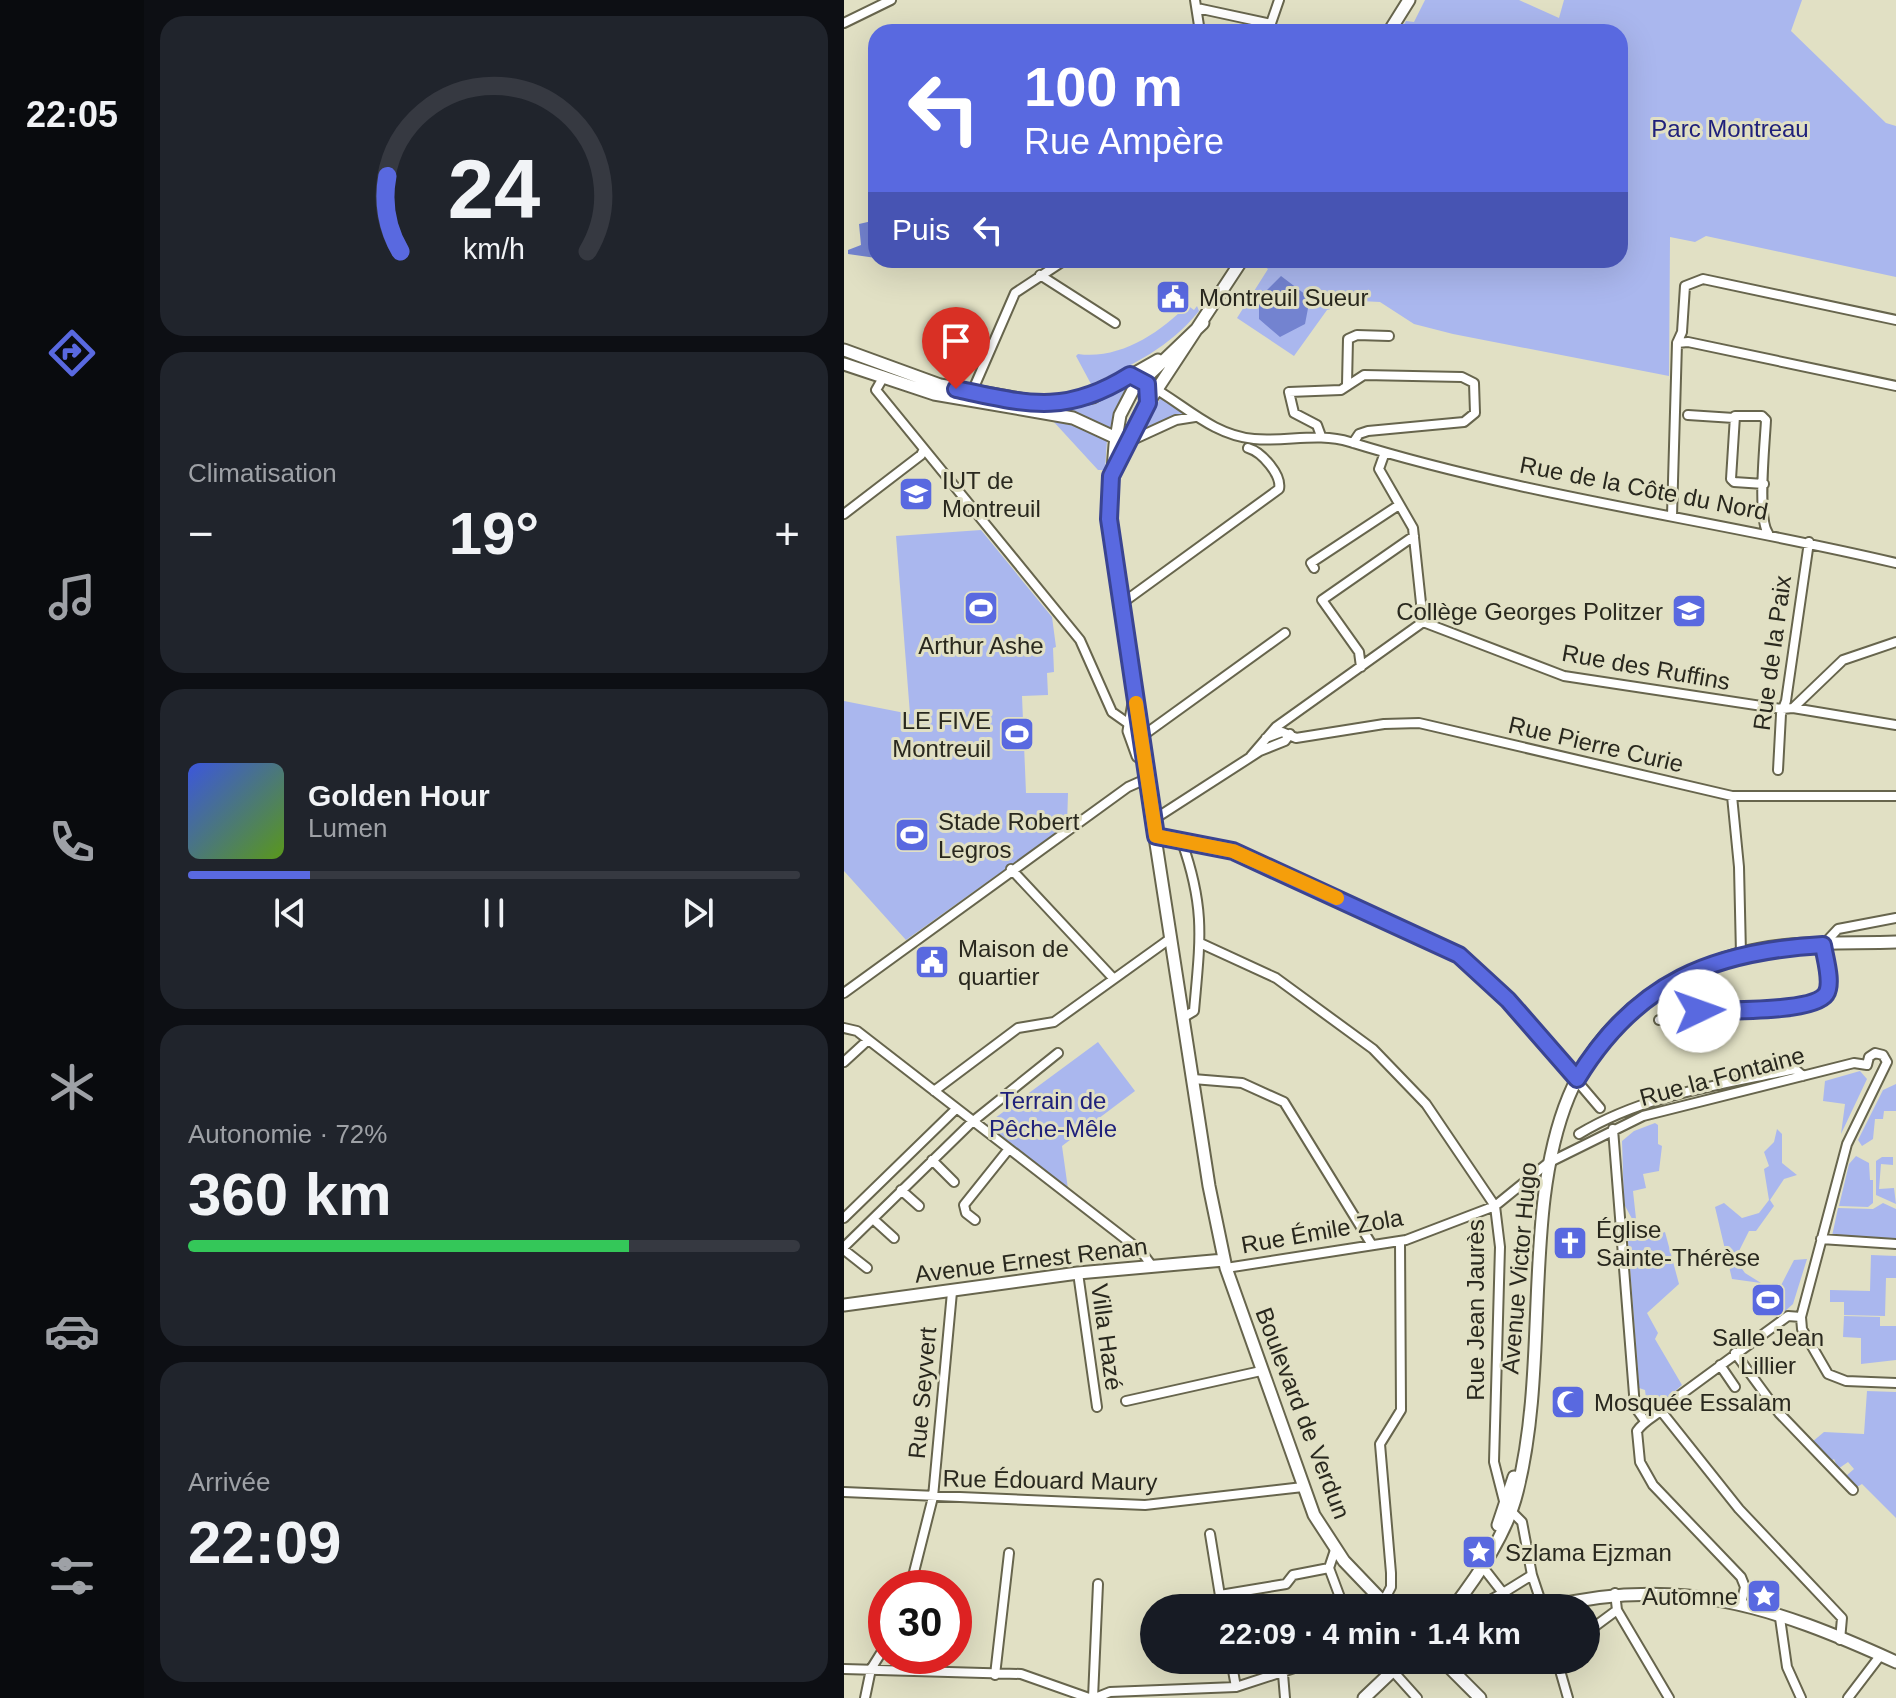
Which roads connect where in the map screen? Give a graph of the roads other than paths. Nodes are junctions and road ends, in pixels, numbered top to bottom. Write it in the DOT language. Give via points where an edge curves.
graph roads {
  1 [pos="891,0"];
  2 [pos="1279,0"];
  3 [pos="1409,0"];
  4 [pos="1196,4"];
  5 [pos="844,23"];
  6 [pos="1199,24"];
  7 [pos="1258,24"];
  8 [pos="1271,24"];
  9 [pos="1394,24"];
  10 [pos="1052,268"];
  11 [pos="1237,268"];
  12 [pos="1040,275"];
  13 [pos="1896,320"];
  14 [pos="1115,323"];
  15 [pos="1203,323"];
  16 [pos="1389,336"];
  17 [pos="1677,343"];
  18 [pos="844,350"];
  19 [pos="1166,357"];
  20 [pos="844,364"];
  21 [pos="1130,375"];
  22 [pos="884,376"];
  23 [pos="1144,382"];
  24 [pos="1347,384"];
  25 [pos="1896,386"];
  26 [pos="1159,390"];
  27 [pos="972,392"];
  28 [pos="1148,403"];
  29 [pos="1688,415"];
  30 [pos="1195,417"];
  31 [pos="1734,418"];
  32 [pos="1321,436"];
  33 [pos="1122,440"];
  34 [pos="1353,443"];
  35 [pos="1248,448"];
  36 [pos="924,449"];
  37 [pos="1384,455"];
  38 [pos="1764,484"];
  39 [pos="1399,505"];
  40 [pos="844,514"];
  41 [pos="1672,516"];
  42 [pos="1768,533"];
  43 [pos="1414,536"];
  44 [pos="1809,542"];
  45 [pos="1896,563"];
  46 [pos="1314,568"];
  47 [pos="1121,604"];
  48 [pos="1423,622"];
  49 [pos="1285,633"];
  50 [pos="1896,642"];
  51 [pos="1361,667"];
  52 [pos="1135,699"];
  53 [pos="1793,708"];
  54 [pos="1782,709"];
  55 [pos="1296,713"];
  56 [pos="1130,718"];
  57 [pos="1896,725"];
  58 [pos="1290,734"];
  59 [pos="1141,737"];
  60 [pos="1266,738"];
  61 [pos="1251,756"];
  62 [pos="1778,770"];
  63 [pos="1145,776"];
  64 [pos="1732,796"];
  65 [pos="1896,796"];
  66 [pos="1153,820"];
  67 [pos="1156,836"];
  68 [pos="1182,842"];
  69 [pos="1011,869"];
  70 [pos="1896,918"];
  71 [pos="1171,938"];
  72 [pos="1896,942"];
  73 [pos="1200,943"];
  74 [pos="1823,945"];
  75 [pos="1741,954"];
  76 [pos="1113,978"];
  77 [pos="844,993"];
  78 [pos="1184,1017"];
  79 [pos="1659,1020"];
  80 [pos="844,1028"];
  81 [pos="868,1040"];
  82 [pos="1058,1053"];
  83 [pos="1896,1058"];
  84 [pos="844,1062"];
  85 [pos="1887,1062"];
  86 [pos="1867,1065"];
  87 [pos="1878,1073"];
  88 [pos="1803,1076"];
  89 [pos="1193,1079"];
  90 [pos="1577,1079"];
  91 [pos="934,1091"];
  92 [pos="1600,1108"];
  93 [pos="956,1109"];
  94 [pos="972,1122"];
  95 [pos="1613,1129"];
  96 [pos="1579,1134"];
  97 [pos="1008,1150"];
  98 [pos="932,1160"];
  99 [pos="1548,1163"];
  100 [pos="954,1182"];
  101 [pos="901,1190"];
  102 [pos="919,1206"];
  103 [pos="1495,1206"];
  104 [pos="844,1218"];
  105 [pos="873,1219"];
  106 [pos="975,1220"];
  107 [pos="894,1238"];
  108 [pos="1821,1239"];
  109 [pos="1400,1241"];
  110 [pos="1896,1244"];
  111 [pos="1372,1245"];
  112 [pos="844,1248"];
  113 [pos="1225,1264"];
  114 [pos="1152,1266"];
  115 [pos="867,1268"];
  116 [pos="1078,1273"];
  117 [pos="952,1292"];
  118 [pos="844,1305"];
  119 [pos="1801,1317"];
  120 [pos="1735,1353"];
  121 [pos="1720,1365"];
  122 [pos="1261,1371"];
  123 [pos="1896,1383"];
  124 [pos="1735,1387"];
  125 [pos="1126,1401"];
  126 [pos="1097,1407"];
  127 [pos="1661,1411"];
  128 [pos="1643,1423"];
  129 [pos="1499,1481"];
  130 [pos="1303,1487"];
  131 [pos="1514,1490"];
  132 [pos="1853,1490"];
  133 [pos="844,1492"];
  134 [pos="933,1497"];
  135 [pos="1508,1508"];
  136 [pos="1210,1534"];
  137 [pos="1335,1550"];
  138 [pos="1009,1553"];
  139 [pos="1482,1566"];
  140 [pos="1329,1568"];
  141 [pos="915,1570"];
  142 [pos="1532,1575"];
  143 [pos="1098,1584"];
  144 [pos="1503,1593"];
  145 [pos="1615,1593"];
  146 [pos="1220,1594"];
  147 [pos="1226,1594"];
  148 [pos="1339,1594"];
  149 [pos="1376,1594"];
  150 [pos="1389,1594"];
  151 [pos="1463,1594"];
  152 [pos="1538,1594"];
  153 [pos="1600,1596"];
  154 [pos="1741,1604"];
  155 [pos="1617,1610"];
  156 [pos="1780,1618"];
  157 [pos="1600,1623"];
  158 [pos="1840,1640"];
  159 [pos="1880,1656"];
  160 [pos="1896,1662"];
  161 [pos="844,1669"];
  162 [pos="868,1669"];
  163 [pos="870,1674"];
  164 [pos="972,1674"];
  165 [pos="1234,1674"];
  166 [pos="1283,1674"];
  167 [pos="1389,1674"];
  168 [pos="1395,1674"];
  169 [pos="1456,1674"];
  170 [pos="1561,1674"];
  171 [pos="995,1675"];
  172 [pos="1236,1687"];
  173 [pos="865,1698"];
  174 [pos="1092,1698"];
  175 [pos="1285,1698"];
  176 [pos="1364,1698"];
  177 [pos="1417,1698"];
  178 [pos="1480,1698"];
  179 [pos="1568,1698"];
  180 [pos="1669,1698"];
  181 [pos="1801,1698"];
  182 [pos="1848,1698"];
  1 -- 5 [label="street"];
  2 -- 8 [label="street"];
  3 -- 9 [label="main road"];
  4 -- 6 [label="street"];
  4 -- 7 [label="street"];
  10 -- 12 [label="street"];
  11 -- 15 [label="main road"];
  12 -- 14 [label="street"];
  12 -- 27 [label="street" via="1015,293"];
  13 -- 17 [label="street" via="1696,279 1685,286"];
  15 -- 19 [label="main road"];
  15 -- 26 [label="main road"];
  16 -- 24 [label="street" via="1348,339"];
  17 -- 25 [label="street"];
  17 -- 41 [label="street"];
  18 -- 27 [label="main road"];
  19 -- 21 [label="main road"];
  19 -- 23 [label="main road"];
  20 -- 22 [label="main road"];
  21 -- 23 [label="main road"];
  21 -- 27 [label="main road" via="1093,397 1070,403 1039,404"];
  22 -- 33 [label="main road" via="966,401 1073,418"];
  22 -- 36 [label="street" via="876,390"];
  23 -- 26 [label="street"];
  23 -- 28 [label="main road"];
  23 -- 33 [label="main road" via="1125,403"];
  24 -- 32 [label="street" via="1336,392 1289,392 1294,413 1317,425"];
  24 -- 34 [label="street" via="1364,375 1462,377 1476,389 1475,413 1464,422 1368,431"];
  26 -- 28 [label="main road"];
  26 -- 30 [label="street"];
  28 -- 33 [label="main road"];
  29 -- 31 [label="street"];
  30 -- 32 [label="street" via="1253,439"];
  30 -- 33 [label="street"];
  31 -- 38 [label="street" via="1731,479"];
  31 -- 38 [label="street" via="1766,420"];
  32 -- 34 [label="street"];
  33 -- 47 [label="main road" via="1111,476 1109,519"];
  34 -- 37 [label="street"];
  35 -- 47 [label="street" via="1258,451 1279,479 1279,489"];
  36 -- 40 [label="street"];
  36 -- 56 [label="street" via="1088,651 1112,712"];
  37 -- 39 [label="street" via="1379,469"];
  37 -- 41 [label="street, Rue de la Côte du Nord"];
  38 -- 42 [label="street"];
  39 -- 43 [label="street"];
  39 -- 46 [label="street" via="1311,563"];
  41 -- 42 [label="street, Rue de la Côte du Nord"];
  42 -- 44 [label="street, Rue de la Côte du Nord"];
  43 -- 48 [label="street"];
  43 -- 51 [label="street" via="1322,600 1359,652"];
  44 -- 45 [label="street, Rue de la Côte du Nord"];
  44 -- 54 [label="street, Rue de la Paix"];
  47 -- 52 [label="main road"];
  48 -- 51 [label="street"];
  48 -- 54 [label="street, Rue des Ruffins" via="1564,676"];
  49 -- 59 [label="street"];
  50 -- 53 [label="street" via="1843,660"];
  51 -- 55 [label="street"];
  52 -- 56 [label="main road"];
  52 -- 59 [label="main road"];
  53 -- 54 [label="street, Rue des Ruffins"];
  53 -- 57 [label="street, Rue des Ruffins"];
  54 -- 62 [label="street, Rue de la Paix"];
  55 -- 58 [label="street"];
  55 -- 60 [label="street"];
  56 -- 63 [label="main road"];
  58 -- 60 [label="street, Rue Pierre Curie"];
  58 -- 61 [label="street, Rue Pierre Curie"];
  58 -- 64 [label="street, Rue Pierre Curie" via="1296,738 1384,724 1425,724"];
  59 -- 63 [label="main road"];
  60 -- 61 [label="street"];
  61 -- 66 [label="street, Rue Pierre Curie"];
  63 -- 66 [label="main road, Boulevard de Verdun"];
  63 -- 69 [label="street"];
  64 -- 65 [label="street, Rue Pierre Curie"];
  64 -- 75 [label="street"];
  66 -- 67 [label="main road, Boulevard de Verdun"];
  67 -- 68 [label="street"];
  67 -- 71 [label="main road, Boulevard de Verdun"];
  68 -- 73 [label="street" via="1199,896"];
  68 -- 90 [label="street" via="1233,851 1459,955 1508,1000"];
  69 -- 76 [label="street"];
  69 -- 77 [label="street"];
  70 -- 74 [label="street" via="1838,929"];
  71 -- 76 [label="street"];
  71 -- 78 [label="main road, Boulevard de Verdun"];
  72 -- 74 [label="main road, Avenue Victor Hugo"];
  73 -- 78 [label="street" via="1194,1011"];
  73 -- 103 [label="street, Rue Jean Jaurès" via="1276,978 1373,1049 1426,1104"];
  74 -- 75 [label="main road, Avenue Victor Hugo"];
  74 -- 79 [label="street" via="1829,985 1820,1000 1803,1006 1699,1011"];
  75 -- 90 [label="main road, Avenue Victor Hugo" via="1663,987 1626,1013"];
  76 -- 91 [label="street" via="1054,1022 1018,1028"];
  78 -- 89 [label="main road, Boulevard de Verdun"];
  80 -- 81 [label="street"];
  81 -- 84 [label="street"];
  81 -- 91 [label="street"];
  82 -- 94 [label="street"];
  83 -- 85 [label="street"];
  85 -- 86 [label="street" via="1875,1053"];
  85 -- 87 [label="street"];
  86 -- 87 [label="street"];
  86 -- 88 [label="street, Rue la Fontaine" via="1854,1063"];
  87 -- 108 [label="street" via="1847,1144"];
  88 -- 95 [label="street, Rue la Fontaine" via="1665,1109"];
  88 -- 96 [label="street" via="1795,1069 1647,1101"];
  89 -- 111 [label="street" via="1242,1083 1284,1102"];
  89 -- 113 [label="main road, Boulevard de Verdun"];
  90 -- 92 [label="street"];
  90 -- 99 [label="main road, Avenue Victor Hugo" via="1563,1107"];
  91 -- 93 [label="street"];
  93 -- 94 [label="street"];
  93 -- 104 [label="street"];
  94 -- 97 [label="street"];
  94 -- 98 [label="street"];
  95 -- 99 [label="street, Rue la Fontaine"];
  95 -- 128 [label="street" via="1637,1413 1633,1419"];
  97 -- 106 [label="street" via="964,1205"];
  97 -- 114 [label="street" via="1141,1251"];
  98 -- 100 [label="street"];
  98 -- 101 [label="street"];
  99 -- 103 [label="street, Rue Émile Zola"];
  99 -- 131 [label="main road, Avenue Victor Hugo" via="1525,1450"];
  101 -- 102 [label="street"];
  101 -- 105 [label="street"];
  103 -- 109 [label="street, Rue Émile Zola"];
  103 -- 129 [label="street, Rue Jean Jaurès" via="1500,1247 1494,1462"];
  105 -- 107 [label="street"];
  105 -- 112 [label="street"];
  108 -- 110 [label="street"];
  108 -- 119 [label="street"];
  109 -- 111 [label="street, Rue Émile Zola"];
  109 -- 150 [label="street" via="1401,1410 1380,1444"];
  111 -- 113 [label="street, Rue Émile Zola"];
  112 -- 115 [label="street"];
  113 -- 114 [label="main road, Avenue Ernest Renan"];
  113 -- 122 [label="main road, Boulevard de Verdun"];
  114 -- 116 [label="main road, Avenue Ernest Renan"];
  116 -- 117 [label="main road, Avenue Ernest Renan"];
  116 -- 126 [label="street, Villa Hazé"];
  117 -- 118 [label="main road, Avenue Ernest Renan"];
  117 -- 134 [label="street, Rue Seyvert"];
  119 -- 120 [label="street" via="1788,1316"];
  119 -- 123 [label="street" via="1802,1329 1828,1374 1846,1381"];
  120 -- 121 [label="street"];
  120 -- 132 [label="street" via="1779,1413"];
  121 -- 124 [label="street"];
  121 -- 127 [label="street"];
  122 -- 125 [label="street"];
  122 -- 130 [label="main road, Boulevard de Verdun"];
  127 -- 128 [label="street"];
  127 -- 158 [label="street" via="1739,1509 1842,1618"];
  128 -- 154 [label="street" via="1637,1431 1640,1462 1653,1485 1741,1577"];
  129 -- 131 [label="street"];
  129 -- 135 [label="street, Rue Jean Jaurès"];
  130 -- 134 [label="street, Rue Édouard Maury" via="1145,1505"];
  130 -- 137 [label="main road, Boulevard de Verdun"];
  131 -- 135 [label="main road, Avenue Victor Hugo"];
  133 -- 134 [label="street, Rue Édouard Maury"];
  134 -- 141 [label="street, Rue Seyvert"];
  135 -- 139 [label="main road, Avenue Victor Hugo"];
  135 -- 142 [label="street, Rue Jean Jaurès" via="1522,1522"];
  136 -- 146 [label="street"];
  137 -- 140 [label="street"];
  137 -- 149 [label="main road, Boulevard de Verdun"];
  138 -- 171 [label="street"];
  139 -- 144 [label="street"];
  139 -- 151 [label="main road, Avenue Victor Hugo"];
  140 -- 147 [label="street" via="1293,1575 1286,1584"];
  140 -- 148 [label="street"];
  142 -- 144 [label="street"];
  142 -- 152 [label="street, Rue Jean Jaurès"];
  143 -- 174 [label="street"];
  145 -- 153 [label="main road"];
  145 -- 154 [label="main road" via="1664,1592"];
  145 -- 155 [label="street"];
  154 -- 156 [label="main road"];
  155 -- 157 [label="street"];
  155 -- 180 [label="street"];
  156 -- 158 [label="main road"];
  156 -- 181 [label="street" via="1787,1667"];
  158 -- 159 [label="main road"];
  159 -- 160 [label="main road"];
  159 -- 182 [label="street"];
  161 -- 162 [label="street"];
  163 -- 173 [label="street"];
  164 -- 171 [label="street"];
  165 -- 172 [label="street"];
  166 -- 172 [label="street"];
  166 -- 175 [label="street"];
  167 -- 176 [label="main road"];
  168 -- 177 [label="street"];
  169 -- 178 [label="main road"];
  170 -- 179 [label="street"];
  171 -- 174 [label="street" via="1021,1674"];
  172 -- 174 [label="street" via="1110,1692"];
}
